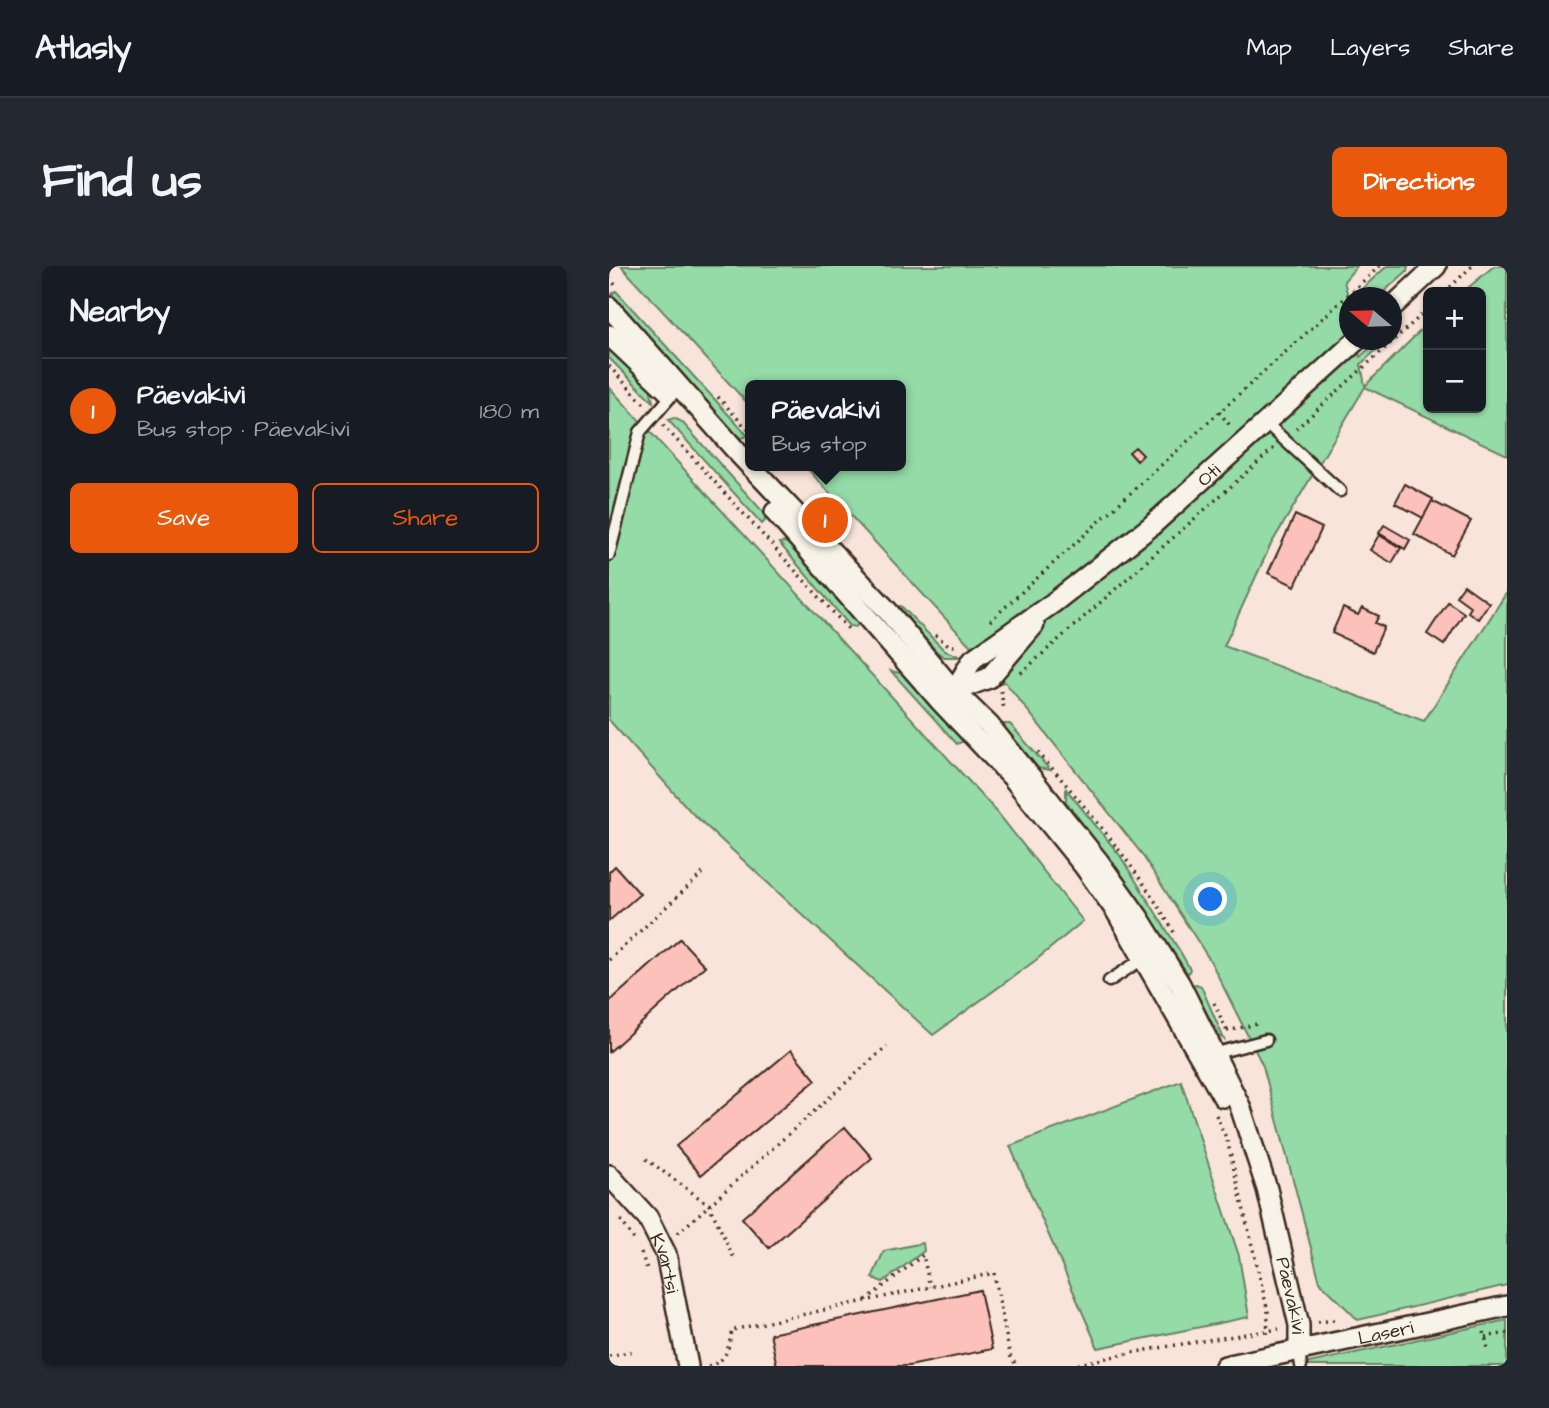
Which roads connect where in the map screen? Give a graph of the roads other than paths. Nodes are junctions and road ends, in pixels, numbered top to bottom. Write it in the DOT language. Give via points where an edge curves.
graph roads {
  1 [pos="1436,266"];
  2 [pos="1402,298"];
  3 [pos="609,307"];
  4 [pos="609,335"];
  5 [pos="1346,350"];
  6 [pos="672,395"];
  7 [pos="1266,423"];
  8 [pos="745,461"];
  9 [pos="754,471"];
  10 [pos="1340,491"];
  11 [pos="609,555"];
  12 [pos="947,696"];
  13 [pos="1144,958"];
  14 [pos="1109,981"];
  15 [pos="1266,1040"];
  16 [pos="1209,1056"];
  17 [pos="609,1175"];
  18 [pos="1507,1306"];
  19 [pos="1300,1358"];
  20 [pos="688,1366"];
  21 [pos="1225,1366"];
  1 -- 2 [label="street"];
  3 -- 8 [label="street, Päevakivi"];
  4 -- 6 [label="street, Päevakivi"];
  5 -- 7 [label="street, Oti"];
  6 -- 11 [label="lane" via="640,432"];
  6 -- 12 [label="street, Päevakivi"];
  7 -- 10 [label="lane"];
  7 -- 12 [label="street, Oti" via="1150,527 1053,603 989,678"];
  9 -- 12 [label="street, Päevakivi" via="886,609"];
  12 -- 13 [label="street, Päevakivi" via="1084,866"];
  12 -- 16 [label="street, Päevakivi" via="989,725 1099,862 1180,984"];
  13 -- 14 [label="lane"];
  13 -- 16 [label="street, Päevakivi"];
  15 -- 16 [label="lane"];
  16 -- 19 [label="street, Päevakivi" via="1261,1210 1284,1313"];
  17 -- 20 [label="street, Kvartsi" via="648,1218 666,1254"];
  18 -- 19 [label="street, Laseri"];
  19 -- 21 [label="street, Laseri" via="1266,1357"];
}
